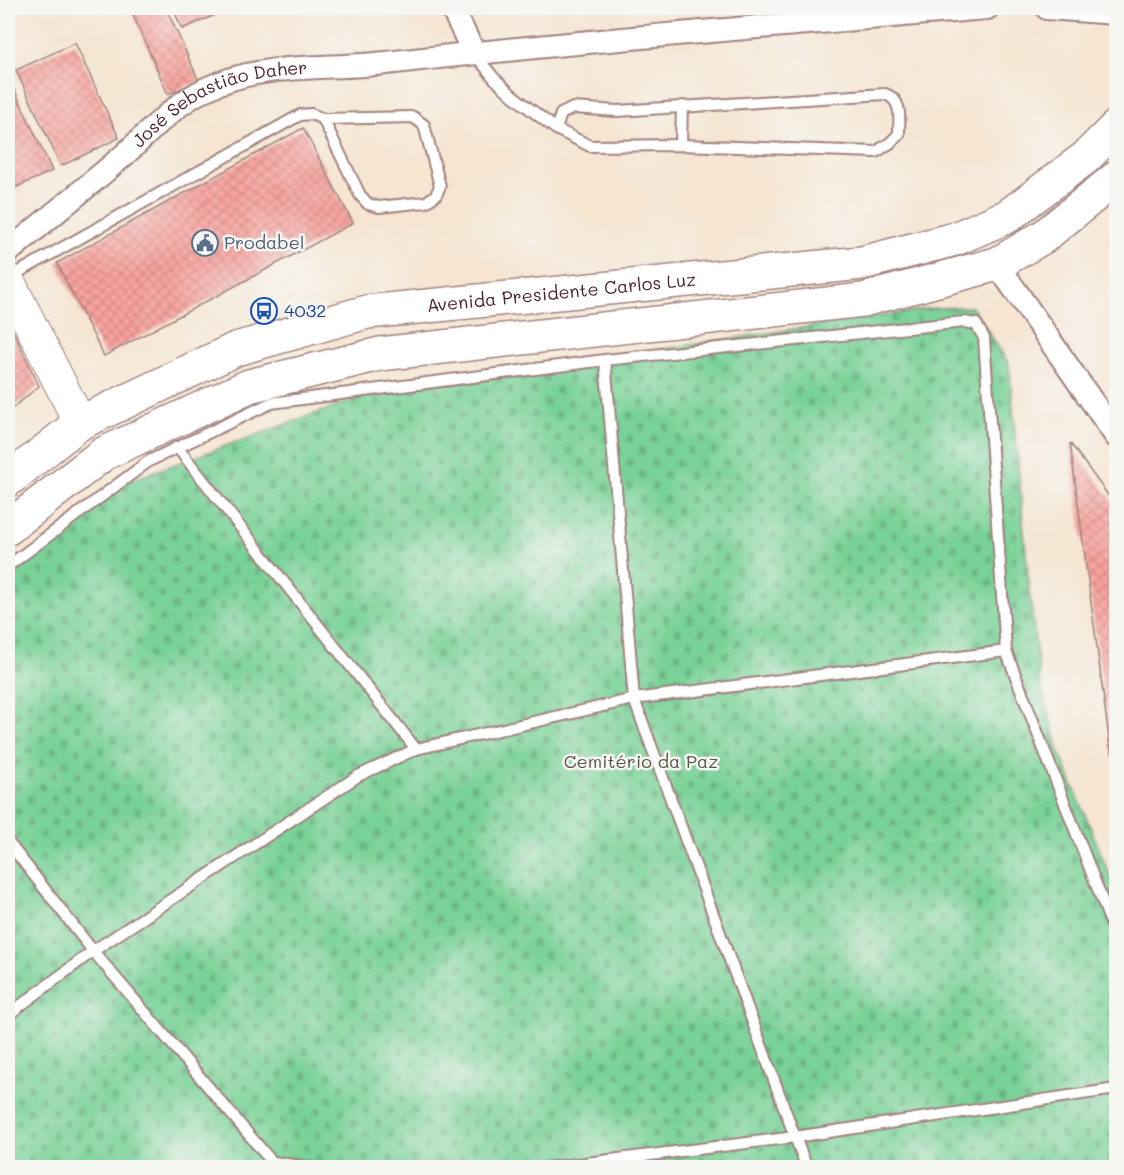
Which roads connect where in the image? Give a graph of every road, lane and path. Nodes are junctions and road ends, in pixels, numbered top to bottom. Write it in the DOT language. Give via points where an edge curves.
graph roads {
  1 [pos="452,8"];
  2 [pos="987,8"];
  3 [pos="1047,8"];
  4 [pos="1116,14"];
  5 [pos="474,53"];
  6 [pos="682,106"];
  7 [pos="323,119"];
  8 [pos="1116,127"];
  9 [pos="556,129"];
  10 [pos="681,145"];
  11 [pos="1116,178"];
  12 [pos="8,252"];
  13 [pos="997,264"];
  14 [pos="8,280"];
  15 [pos="605,360"];
  16 [pos="80,423"];
  17 [pos="1116,436"];
  18 [pos="177,447"];
  19 [pos="8,480"];
  20 [pos="8,528"];
  21 [pos="8,566"];
  22 [pos="1006,651"];
  23 [pos="634,699"];
  24 [pos="416,749"];
  25 [pos="8,842"];
  26 [pos="1116,936"];
  27 [pos="93,951"];
  28 [pos="8,1015"];
  29 [pos="1116,1089"];
  30 [pos="795,1137"];
  31 [pos="275,1165"];
  32 [pos="315,1167"];
  33 [pos="546,1167"];
  34 [pos="807,1167"];
  1 -- 5 [label="street"];
  2 -- 5 [label="street, José Sebastião Daher"];
  3 -- 4 [label="street"];
  5 -- 9 [label="lane" via="512,95"];
  5 -- 12 [label="street, José Sebastião Daher" via="373,65 286,69 239,77 205,89 171,112"];
  6 -- 9 [label="lane" via="617,111 573,108 561,114"];
  6 -- 10 [label="lane"];
  6 -- 10 [label="lane" via="885,94 893,96 899,106 899,134 876,152"];
  7 -- 7 [label="lane" via="368,204 379,207 426,202 436,195 440,186 420,121 413,117"];
  7 -- 14 [label="lane" via="312,114 300,115"];
  8 -- 16 [label="main road, Avenida Presidente Carlos Luz" via="1085,158 1008,216 955,239 862,263 367,312 236,349"];
  9 -- 10 [label="lane" via="591,146"];
  11 -- 13 [label="main road" via="1043,237"];
  13 -- 17 [label="street"];
  13 -- 20 [label="main road" via="863,300 380,354 249,386 103,454"];
  14 -- 16 [label="street"];
  15 -- 18 [label="lane" via="270,403"];
  15 -- 22 [label="lane" via="964,322 976,324 984,338"];
  15 -- 23 [label="lane"];
  16 -- 19 [label="main road, Avenida Presidente Carlos Luz"];
  18 -- 21 [label="lane" via="149,460"];
  18 -- 24 [label="lane"];
  22 -- 23 [label="lane"];
  22 -- 26 [label="lane"];
  23 -- 24 [label="lane"];
  23 -- 30 [label="lane"];
  24 -- 27 [label="lane" via="358,776"];
  25 -- 27 [label="lane"];
  27 -- 28 [label="lane"];
  27 -- 31 [label="lane"];
  29 -- 30 [label="lane"];
  30 -- 33 [label="lane"];
  30 -- 34 [label="lane"];
  31 -- 32 [label="lane"];
}
